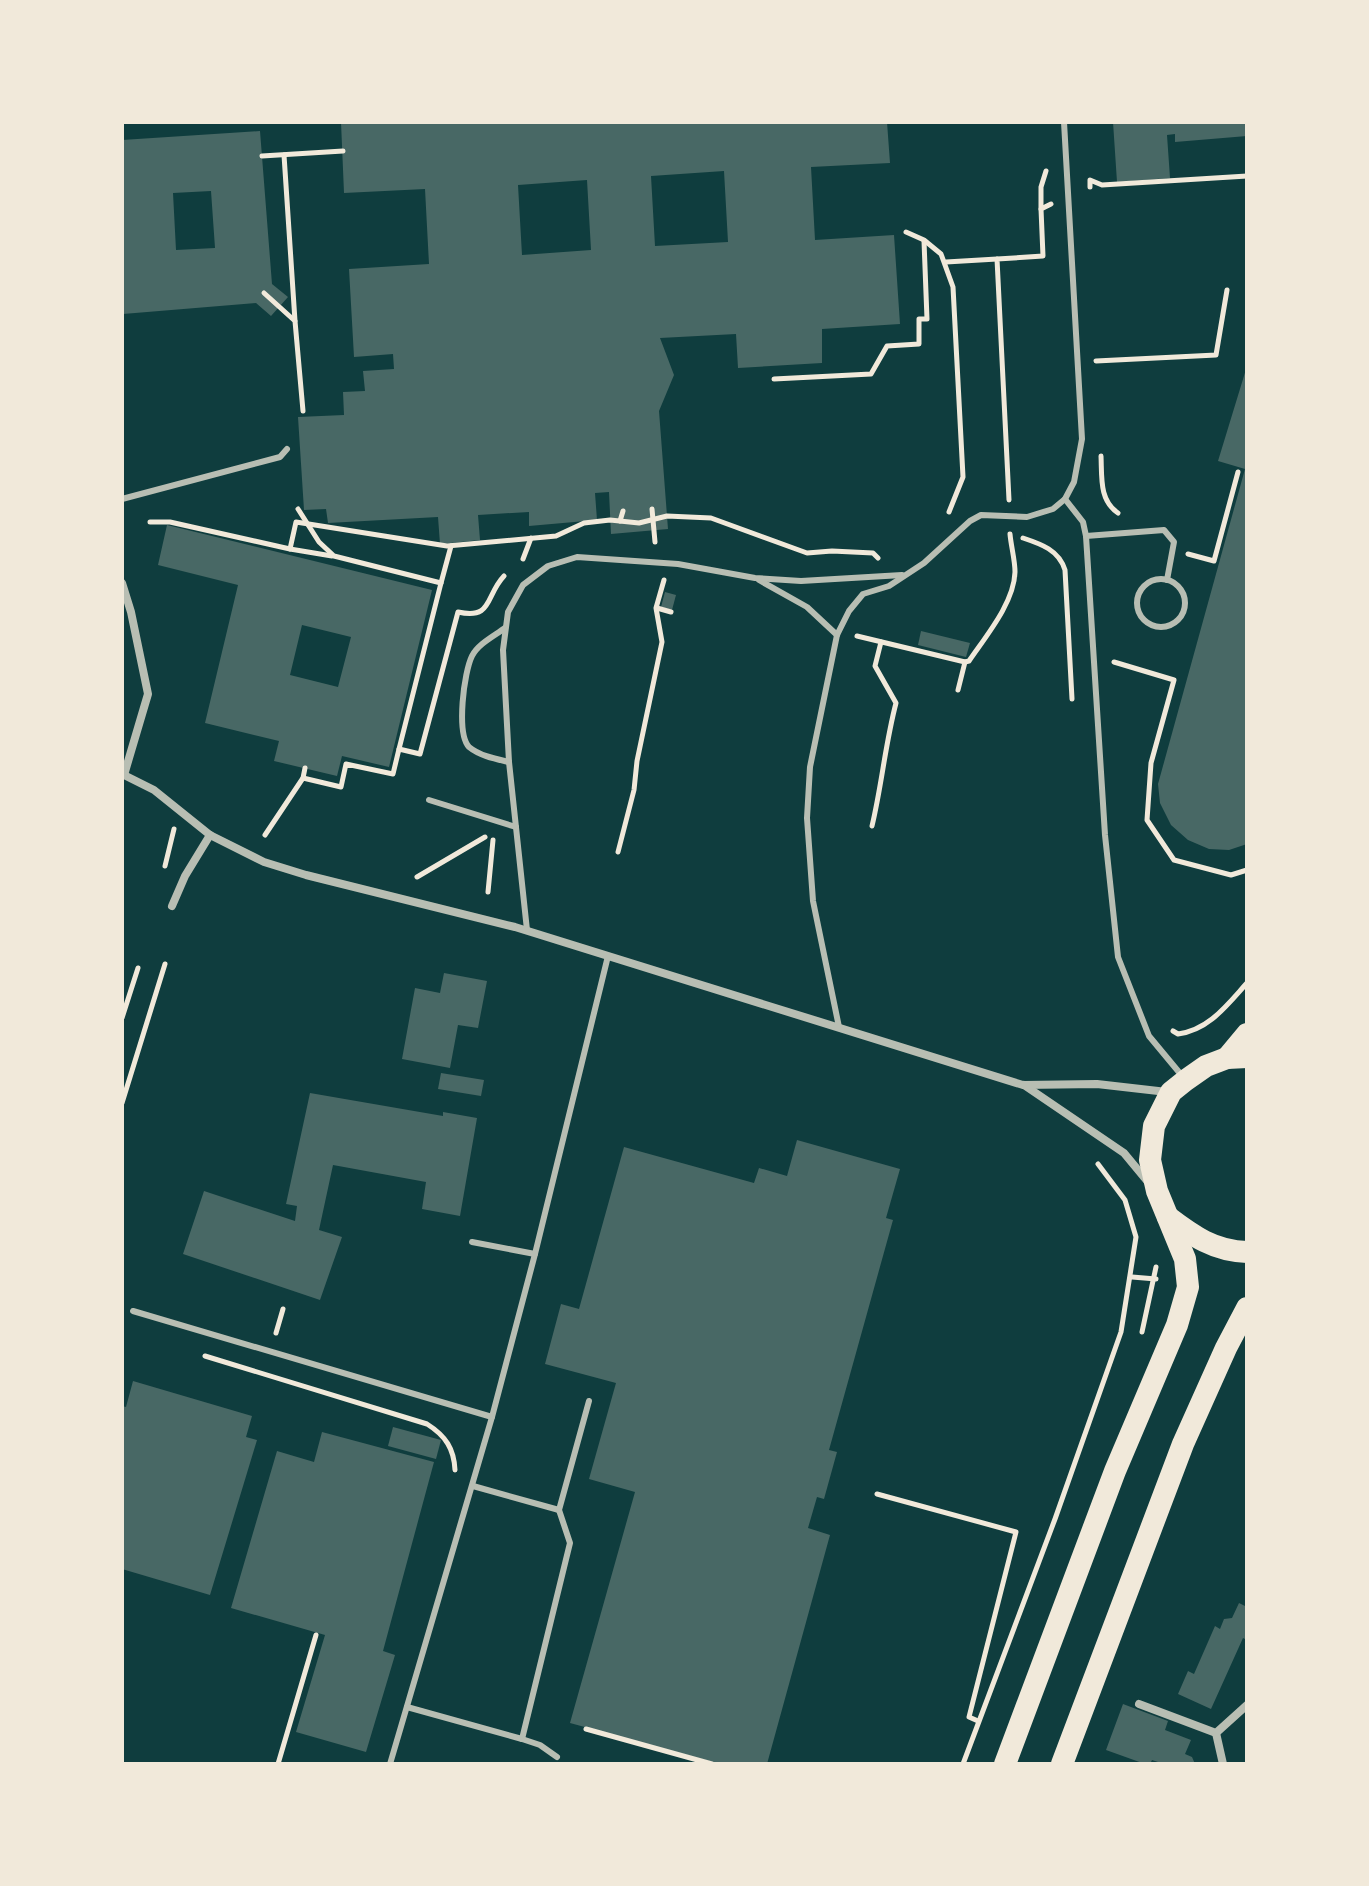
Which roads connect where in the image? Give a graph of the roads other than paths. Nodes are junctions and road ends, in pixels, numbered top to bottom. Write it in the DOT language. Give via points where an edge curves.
graph roads {
  1 [pos="1064,122"];
  2 [pos="287,449"];
  3 [pos="122,499"];
  4 [pos="1065,499"];
  5 [pos="1086,536"];
  6 [pos="902,575"];
  7 [pos="755,578"];
  8 [pos="1167,580"];
  9 [pos="122,583"];
  10 [pos="505,628"];
  11 [pos="837,635"];
  12 [pos="509,762"];
  13 [pos="123,774"];
  14 [pos="429,800"];
  15 [pos="516,827"];
  16 [pos="210,835"];
  17 [pos="172,906"];
  18 [pos="527,930"];
  19 [pos="608,956"];
  20 [pos="839,1027"];
  21 [pos="1247,1034"];
  22 [pos="1237,1058"];
  23 [pos="1023,1085"];
  24 [pos="1178,1086"];
  25 [pos="1157,1191"];
  26 [pos="1167,1216"];
  27 [pos="472,1242"];
  28 [pos="1247,1252"];
  29 [pos="535,1254"];
  30 [pos="1247,1308"];
  31 [pos="133,1311"];
  32 [pos="589,1401"];
  33 [pos="492,1417"];
  34 [pos="473,1486"];
  35 [pos="559,1510"];
  36 [pos="1139,1704"];
  37 [pos="1247,1705"];
  38 [pos="407,1707"];
  39 [pos="1216,1733"];
  40 [pos="522,1739"];
  41 [pos="557,1757"];
  42 [pos="390,1764"];
  43 [pos="1005,1764"];
  44 [pos="1062,1764"];
  45 [pos="1223,1764"];
  1 -- 4 [label="lane" via="1082,439 1074,482"];
  2 -- 3 [label="lane" via="280,457"];
  4 -- 5 [label="lane" via="1083,522"];
  4 -- 6 [label="lane" via="1027,517 981,515"];
  5 -- 8 [label="lane" via="1164,530 1174,542"];
  5 -- 24 [label="lane" via="1118,957 1149,1036"];
  6 -- 7 [label="lane" via="820,581"];
  6 -- 11 [label="lane" via="889,586 863,594"];
  7 -- 10 [label="lane" via="686,565 577,557 548,566 523,585"];
  7 -- 11 [label="lane" via="807,607"];
  8 -- 8 [label="lane" via="1181,588 1184,609 1171,625 1160,627 1142,617 1137,596 1151,580"];
  9 -- 13 [label="street" via="148,694"];
  10 -- 12 [label="lane"];
  10 -- 12 [label="lane" via="471,657 462,721 470,748"];
  11 -- 20 [label="lane" via="810,767 807,818 813,901"];
  12 -- 15 [label="lane"];
  13 -- 16 [label="street" via="154,790"];
  14 -- 15 [label="lane"];
  15 -- 18 [label="lane"];
  16 -- 17 [label="street"];
  16 -- 18 [label="street" via="264,862 306,875"];
  18 -- 19 [label="street"];
  19 -- 20 [label="street"];
  19 -- 29 [label="lane"];
  20 -- 23 [label="street"];
  21 -- 22 [label="highway"];
  22 -- 24 [label="highway" via="1206,1066"];
  23 -- 24 [label="street"];
  23 -- 25 [label="street" via="1124,1153"];
  24 -- 25 [label="highway" via="1154,1126 1150,1160"];
  25 -- 26 [label="highway"];
  26 -- 28 [label="highway" via="1197,1239"];
  26 -- 43 [label="highway" via="1185,1259 1184,1303"];
  27 -- 29 [label="lane"];
  29 -- 33 [label="lane"];
  30 -- 44 [label="highway" via="1183,1444"];
  31 -- 33 [label="lane"];
  32 -- 35 [label="lane"];
  33 -- 34 [label="lane"];
  34 -- 35 [label="lane"];
  34 -- 38 [label="lane"];
  35 -- 40 [label="lane" via="570,1543"];
  36 -- 39 [label="street"];
  37 -- 39 [label="street"];
  38 -- 40 [label="lane"];
  38 -- 42 [label="lane"];
  39 -- 45 [label="street"];
  40 -- 41 [label="lane"];
}
